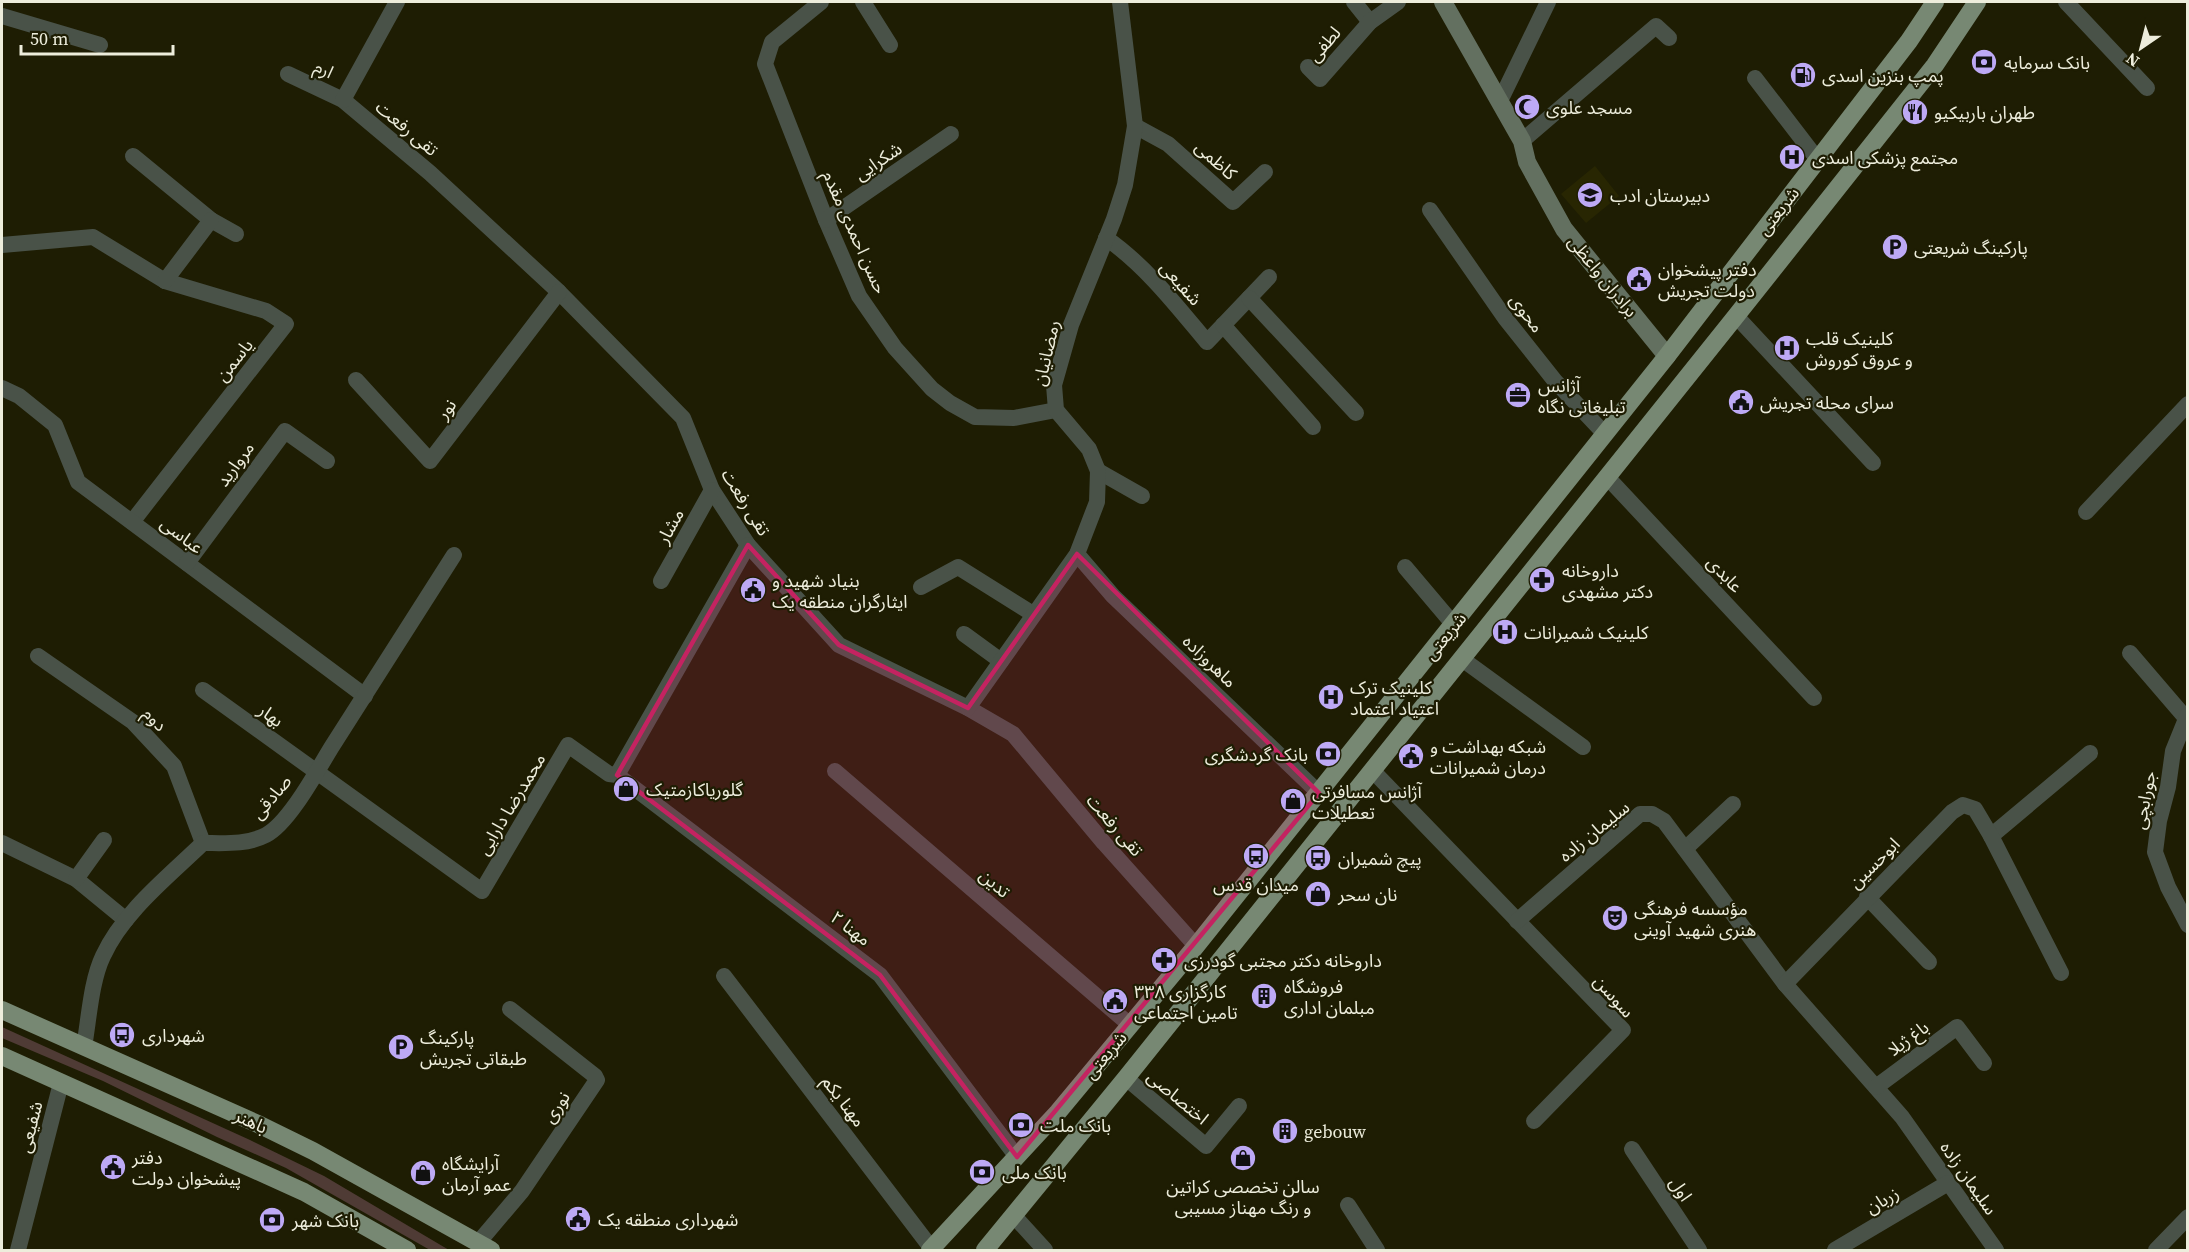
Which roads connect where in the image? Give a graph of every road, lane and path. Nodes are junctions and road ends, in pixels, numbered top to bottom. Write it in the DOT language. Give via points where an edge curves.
graph roads {
  1 [pos="398,2"];
  2 [pos="821,2"];
  3 [pos="863,2"];
  4 [pos="1120,2"];
  5 [pos="1354,2"];
  6 [pos="1398,2"];
  7 [pos="1443,2"];
  8 [pos="1548,2"];
  9 [pos="1935,2"];
  10 [pos="1977,2"];
  11 [pos="2066,2"];
  12 [pos="2,16"];
  13 [pos="1370,22"];
  14 [pos="1669,38"];
  15 [pos="100,45"];
  16 [pos="890,45"];
  17 [pos="1308,67"];
  18 [pos="288,74"];
  19 [pos="1755,78"];
  20 [pos="2146,88"];
  21 [pos="343,100"];
  22 [pos="1500,101"];
  23 [pos="1135,126"];
  24 [pos="951,134"];
  25 [pos="1522,141"];
  26 [pos="133,156"];
  27 [pos="1818,160"];
  28 [pos="1265,172"];
  29 [pos="1430,210"];
  30 [pos="212,220"];
  31 [pos="826,220"];
  32 [pos="236,234"];
  33 [pos="1106,238"];
  34 [pos="2,245"];
  35 [pos="1269,277"];
  36 [pos="165,281"];
  37 [pos="559,292"];
  38 [pos="1249,298"];
  39 [pos="1736,316"];
  40 [pos="1223,326"];
  41 [pos="1667,356"];
  42 [pos="356,380"];
  43 [pos="2,388"];
  44 [pos="2187,404"];
  45 [pos="1056,410"];
  46 [pos="1356,413"];
  47 [pos="1313,427"];
  48 [pos="1604,433"];
  49 [pos="327,461"];
  50 [pos="1873,463"];
  51 [pos="1098,471"];
  52 [pos="1608,477"];
  53 [pos="712,490"];
  54 [pos="1142,496"];
  55 [pos="2086,513"];
  56 [pos="132,522"];
  57 [pos="748,544"];
  58 [pos="1077,554"];
  59 [pos="454,555"];
  60 [pos="187,563"];
  61 [pos="1405,567"];
  62 [pos="661,580"];
  63 [pos="921,587"];
  64 [pos="1033,614"];
  65 [pos="1454,625"];
  66 [pos="964,634"];
  67 [pos="2130,653"];
  68 [pos="38,656"];
  69 [pos="1462,659"];
  70 [pos="1001,661"];
  71 [pos="203,690"];
  72 [pos="364,696"];
  73 [pos="1814,698"];
  74 [pos="968,708"];
  75 [pos="2186,716"];
  76 [pos="1583,747"];
  77 [pos="2090,753"];
  78 [pos="1372,770"];
  79 [pos="835,771"];
  80 [pos="316,772"];
  81 [pos="617,775"];
  82 [pos="1319,794"];
  83 [pos="1733,804"];
  84 [pos="1991,836"];
  85 [pos="104,840"];
  86 [pos="2,843"];
  87 [pos="203,843"];
  88 [pos="1685,849"];
  89 [pos="76,879"];
  90 [pos="1868,897"];
  91 [pos="126,920"];
  92 [pos="1517,921"];
  93 [pos="2187,925"];
  94 [pos="1196,946"];
  95 [pos="1929,963"];
  96 [pos="2061,973"];
  97 [pos="724,975"];
  98 [pos="1785,984"];
  99 [pos="510,1009"];
  100 [pos="2,1010"];
  101 [pos="1130,1025"];
  102 [pos="84,1047"];
  103 [pos="2,1056"];
  104 [pos="1984,1063"];
  105 [pos="1126,1078"];
  106 [pos="61,1083"];
  107 [pos="1876,1087"];
  108 [pos="1239,1106"];
  109 [pos="1534,1120"];
  110 [pos="1632,1149"];
  111 [pos="1017,1157"];
  112 [pos="1948,1183"];
  113 [pos="1348,1205"];
  114 [pos="1014,1216"];
  115 [pos="2187,1217"];
  116 [pos="484,1247"];
  117 [pos="930,1250"];
  118 [pos="18,1251"];
  119 [pos="407,1251"];
  120 [pos="985,1251"];
  121 [pos="1045,1251"];
  122 [pos="1377,1251"];
  123 [pos="1699,1251"];
  124 [pos="1835,1251"];
  125 [pos="1996,1251"];
  126 [pos="2156,1251"];
  1 -- 21 [label="street"];
  2 -- 31 [label="street, حسن احمدی مقدم" via="772,42 765,64"];
  3 -- 16 [label="street"];
  4 -- 23 [label="street, رمضانیان"];
  5 -- 13 [label="street"];
  6 -- 13 [label="street, لطفی"];
  7 -- 22 [label="main road, برادران واعظی"];
  8 -- 22 [label="street"];
  9 -- 27 [label="main road, شریعتی"];
  10 -- 39 [label="main road, شریعتی" via="1935,65"];
  11 -- 20 [label="street"];
  12 -- 15 [label="street"];
  13 -- 17 [label="street, لطفی" via="1320,79"];
  14 -- 25 [label="street" via="1656,26"];
  18 -- 21 [label="street, ارم"];
  19 -- 27 [label="street"];
  21 -- 37 [label="street, تقی رفعت" via="430,173"];
  22 -- 25 [label="main road, برادران واعظی"];
  23 -- 28 [label="street, کاظمی" via="1168,144 1233,202"];
  23 -- 33 [label="street, رمضانیان" via="1125,185"];
  24 -- 31 [label="street, شکرایی"];
  25 -- 41 [label="main road, برادران واعظی" via="1527,162 1564,229"];
  26 -- 30 [label="street"];
  27 -- 41 [label="main road, شریعتی"];
  29 -- 48 [label="street, محوی" via="1505,318"];
  30 -- 32 [label="street"];
  30 -- 36 [label="street"];
  31 -- 45 [label="street, حسن احمدی مقدم" via="859,296 895,348 932,389 975,417 1014,418"];
  33 -- 40 [label="street, شفیعی" via="1160,285 1207,342"];
  33 -- 45 [label="street, رمضانیان" via="1071,326 1054,385"];
  34 -- 36 [label="street, یاسمن" via="93,237"];
  35 -- 38 [label="street, شفیعی"];
  36 -- 56 [label="street, یاسمن" via="266,311 286,324"];
  37 -- 42 [label="street, نور" via="430,461"];
  37 -- 53 [label="street, تقی رفعت" via="683,418"];
  38 -- 40 [label="street, شفیعی"];
  38 -- 46 [label="street"];
  39 -- 50 [label="street"];
  39 -- 52 [label="main road, شریعتی"];
  40 -- 47 [label="street"];
  41 -- 48 [label="main road, شریعتی"];
  43 -- 56 [label="street, عباسی" via="19,396 55,425 78,482"];
  44 -- 55 [label="street"];
  45 -- 51 [label="street, رمضانیان" via="1089,449"];
  48 -- 65 [label="main road, شریعتی"];
  49 -- 60 [label="street, مروارید" via="285,430"];
  51 -- 54 [label="street"];
  51 -- 58 [label="street, رمضانیان" via="1097,502"];
  52 -- 69 [label="main road, شریعتی"];
  52 -- 73 [label="street, عابدی"];
  53 -- 57 [label="street, تقی رفعت"];
  53 -- 62 [label="street, مشار"];
  56 -- 60 [label="street, عباسی"];
  57 -- 74 [label="street, تقی رفعت" via="839,645"];
  57 -- 81 [label="street"];
  58 -- 64 [label="street, رمضانیان"];
  58 -- 82 [label="street, ماهروزاده" via="1113,596"];
  59 -- 72 [label="street, صادقی"];
  60 -- 72 [label="street, عباسی"];
  61 -- 65 [label="street"];
  63 -- 64 [label="street" via="958,567"];
  64 -- 70 [label="street, رمضانیان"];
  65 -- 82 [label="main road, شریعتی"];
  66 -- 70 [label="street"];
  67 -- 75 [label="street"];
  68 -- 87 [label="street, دوم" via="133,722 174,766"];
  69 -- 76 [label="street"];
  69 -- 78 [label="main road, شریعتی"];
  70 -- 74 [label="street, رمضانیان"];
  71 -- 80 [label="street, بهار"];
  72 -- 80 [label="street, صادقی"];
  74 -- 94 [label="street, تقی رفعت" via="1013,734"];
  75 -- 93 [label="street, جورابچی" via="2173,751 2155,852"];
  77 -- 84 [label="street"];
  78 -- 92 [label="street"];
  78 -- 105 [label="main road, شریعتی"];
  79 -- 101 [label="street, تدین"];
  80 -- 81 [label="street, محمدرضا دارایی" via="482,891 568,745 609,774"];
  80 -- 87 [label="street, صادقی" via="291,810 267,835 244,843"];
  81 -- 111 [label="street, مهنا ۲" via="880,975"];
  82 -- 94 [label="main road, شریعتی"];
  83 -- 88 [label="street"];
  84 -- 90 [label="street, ابوحسین" via="1975,809 1963,805"];
  84 -- 96 [label="street, ابوحسین"];
  85 -- 89 [label="street"];
  86 -- 89 [label="street"];
  87 -- 91 [label="street"];
  88 -- 92 [label="street, سلیمان زاده" via="1664,821 1652,814 1640,814"];
  88 -- 98 [label="street, سلیمان زاده"];
  89 -- 91 [label="street"];
  90 -- 95 [label="street"];
  90 -- 98 [label="street, ابوحسین"];
  91 -- 102 [label="street" via="102,956"];
  92 -- 109 [label="street, سوسن" via="1623,1031"];
  94 -- 101 [label="main road, شریعتی"];
  97 -- 117 [label="street, مهنا یکم"];
  98 -- 107 [label="street, سلیمان زاده"];
  99 -- 116 [label="street, نوری" via="597,1080"];
  100 -- 102 [label="main road, باهنر"];
  101 -- 111 [label="main road, شریعتی"];
  102 -- 116 [label="main road, باهنر" via="313,1151"];
  103 -- 106 [label="main road"];
  104 -- 107 [label="street, باغ ژیلا" via="1958,1027"];
  105 -- 108 [label="street, اختصاصی" via="1206,1146"];
  105 -- 114 [label="main road, شریعتی"];
  106 -- 118 [label="street, شفیعی"];
  106 -- 119 [label="main road" via="304,1192"];
  107 -- 112 [label="street, سلیمان زاده"];
  110 -- 123 [label="street, اول"];
  111 -- 117 [label="main road, شریعتی"];
  112 -- 124 [label="street, زربان"];
  112 -- 125 [label="street, سلیمان زاده"];
  113 -- 122 [label="street"];
  114 -- 120 [label="main road, شریعتی"];
  114 -- 121 [label="street"];
  115 -- 126 [label="street"];
}
